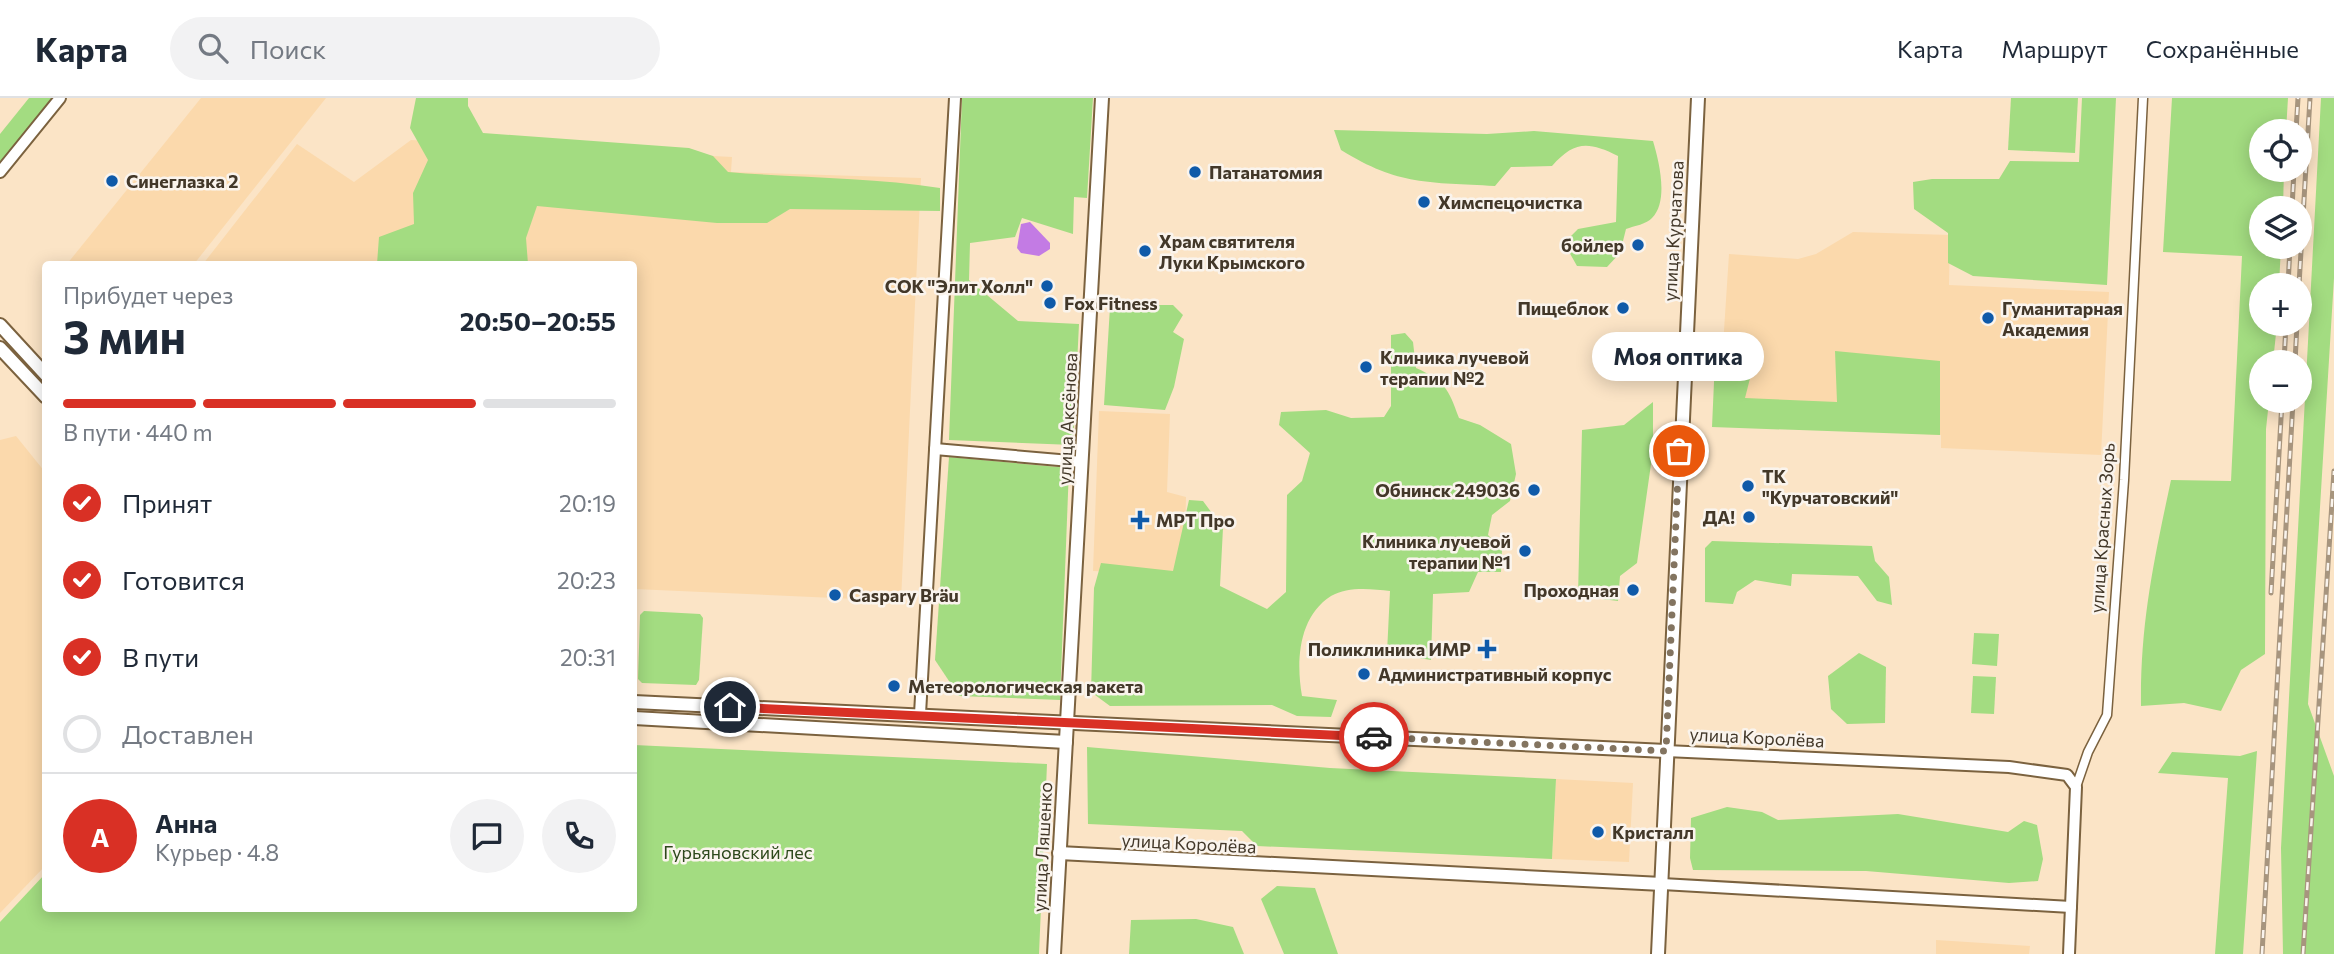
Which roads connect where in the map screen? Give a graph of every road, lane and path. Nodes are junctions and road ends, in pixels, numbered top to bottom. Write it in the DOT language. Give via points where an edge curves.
graph roads {
  1 [pos="60,98"];
  2 [pos="955,98"];
  3 [pos="1102,98"];
  4 [pos="1698,98"];
  5 [pos="2143,98"];
  6 [pos="0,172"];
  7 [pos="0,325"];
  8 [pos="0,348"];
  9 [pos="42,370"];
  10 [pos="42,393"];
  11 [pos="935,449"];
  12 [pos="1082,462"];
  13 [pos="637,702"];
  14 [pos="920,714"];
  15 [pos="637,718"];
  16 [pos="1066,722"];
  17 [pos="919,732"];
  18 [pos="1066,743"];
  19 [pos="1666,751"];
  20 [pos="2076,787"];
  21 [pos="1059,853"];
  22 [pos="1662,884"];
  23 [pos="2071,908"];
  24 [pos="1054,954"];
  25 [pos="1658,954"];
  26 [pos="2069,954"];
  1 -- 6 [label="street"];
  2 -- 11 [label="street"];
  3 -- 12 [label="main road, улица Аксёнова"];
  4 -- 19 [label="main road, улица Курчатова"];
  5 -- 20 [label="street, улица Красных Зорь" via="2107,715"];
  7 -- 9 [label="main road"];
  8 -- 10 [label="main road"];
  11 -- 12 [label="street"];
  11 -- 14 [label="street"];
  12 -- 16 [label="main road, улица Аксёнова"];
  13 -- 14 [label="main road, улица Королёва"];
  14 -- 16 [label="main road, улица Королёва"];
  14 -- 17 [label="main road"];
  15 -- 17 [label="main road"];
  16 -- 18 [label="main road, улица Аксёнова"];
  16 -- 19 [label="main road, улица Королёва"];
  17 -- 18 [label="main road"];
  18 -- 21 [label="main road, улица Ляшенко"];
  19 -- 20 [label="street, улица Королёва" via="2036,769 2067,775"];
  19 -- 22 [label="main road, улица Курчатова"];
  20 -- 23 [label="street, улица Красных Зорь"];
  21 -- 22 [label="main road, улица Королёва"];
  21 -- 24 [label="main road, улица Ляшенко"];
  22 -- 23 [label="street, улица Королёва"];
  22 -- 25 [label="main road, улица Курчатова"];
  23 -- 26 [label="street, улица Красных Зорь"];
}
